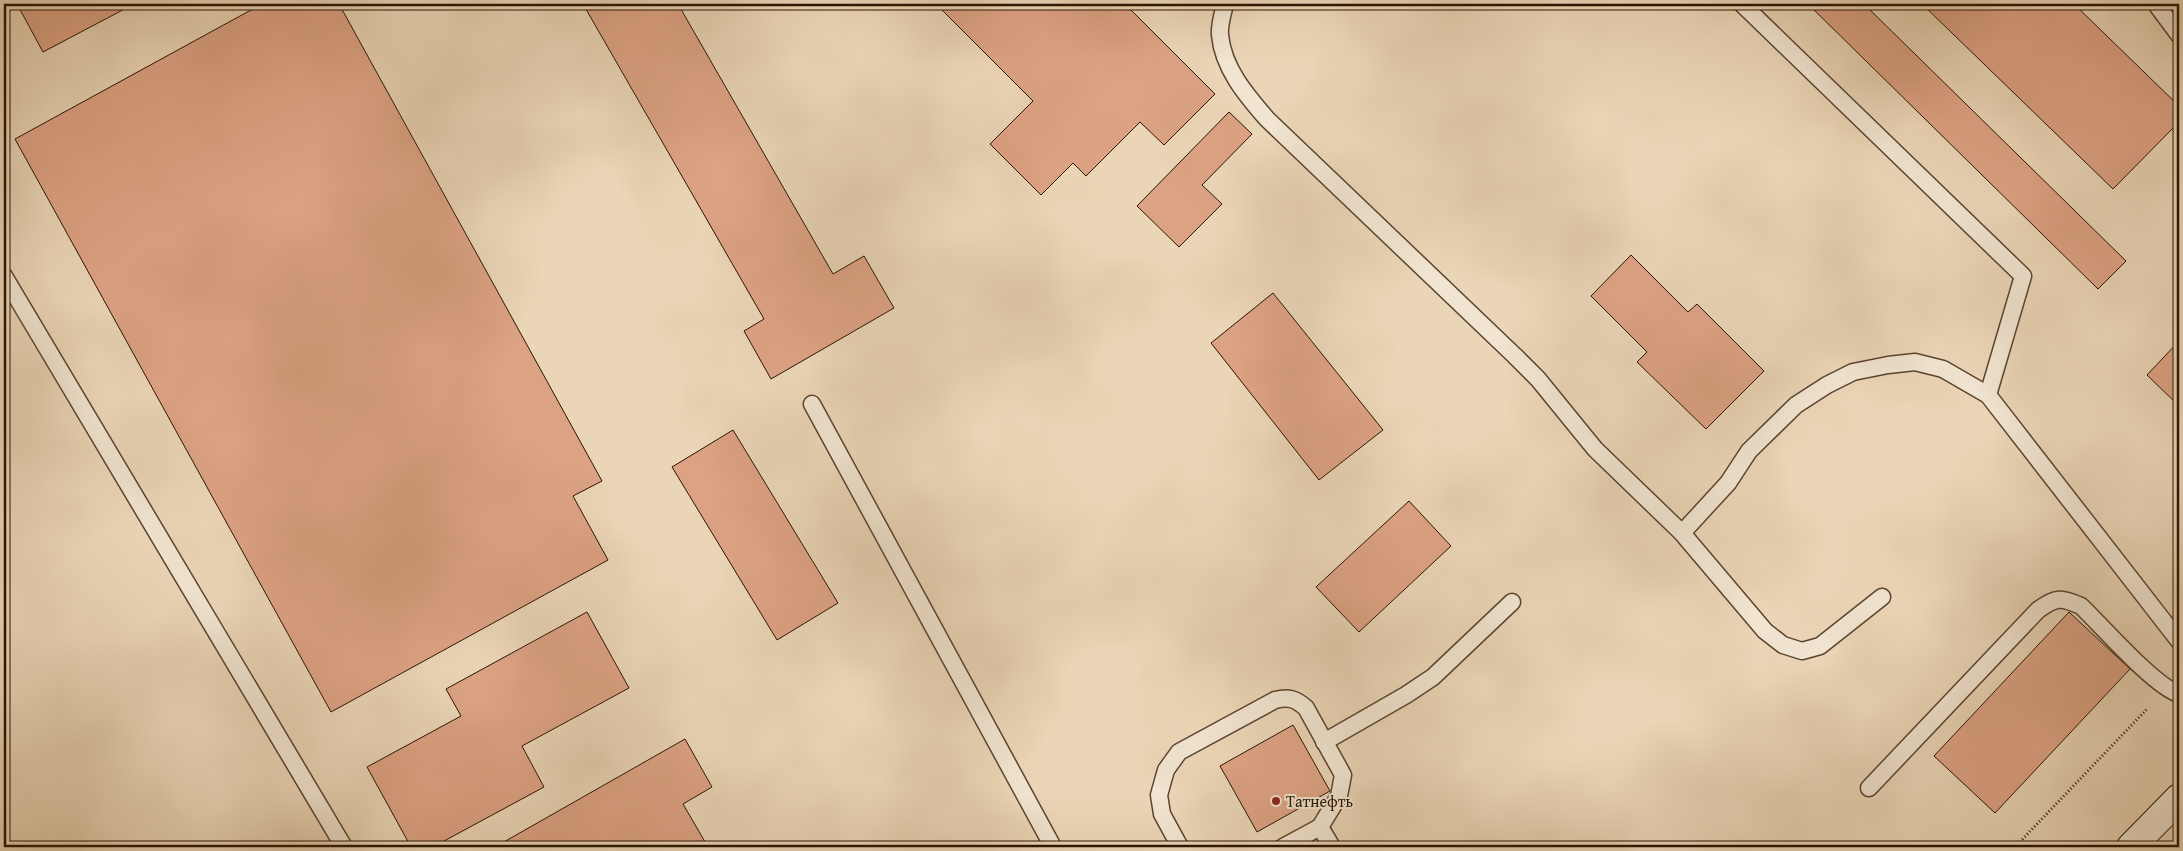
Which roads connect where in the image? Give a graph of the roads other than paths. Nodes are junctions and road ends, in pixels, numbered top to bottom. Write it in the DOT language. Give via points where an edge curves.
graph roads {
  1 [pos="1225,4"];
  2 [pos="1742,4"];
  3 [pos="2156,4"];
  4 [pos="2179,34"];
  5 [pos="4,276"];
  6 [pos="1988,394"];
  7 [pos="812,404"];
  8 [pos="1682,533"];
  9 [pos="1882,597"];
  10 [pos="1512,602"];
  11 [pos="2179,641"];
  12 [pos="2173,691"];
  13 [pos="1324,742"];
  14 [pos="1869,788"];
  15 [pos="2179,798"];
  16 [pos="1320,826"];
  17 [pos="344,847"];
  18 [pos="1053,847"];
  19 [pos="1180,847"];
  20 [pos="1283,847"];
  21 [pos="1332,847"];
  22 [pos="2131,847"];
  1 -- 8 [label="lane" via="1220,34 1228,64 1242,91 1538,379 1595,449"];
  2 -- 6 [label="lane" via="2023,276"];
  3 -- 4 [label="lane"];
  5 -- 17 [label="lane"];
  6 -- 8 [label="lane" via="1943,368 1915,362 1853,372 1796,405 1749,451 1728,483"];
  6 -- 11 [label="lane"];
  7 -- 18 [label="lane"];
  8 -- 9 [label="lane" via="1765,631 1783,645 1802,651 1820,646"];
  10 -- 13 [label="lane" via="1433,677"];
  12 -- 14 [label="lane" via="2157,681 2081,606 2065,599 2052,600 2038,610"];
  13 -- 16 [label="lane" via="1343,775 1339,796"];
  13 -- 19 [label="lane" via="1306,708 1286,697 1274,700 1179,752 1166,770 1159,794 1162,814"];
  15 -- 22 [label="main road"];
  16 -- 20 [label="lane"];
  16 -- 21 [label="lane"];
}
